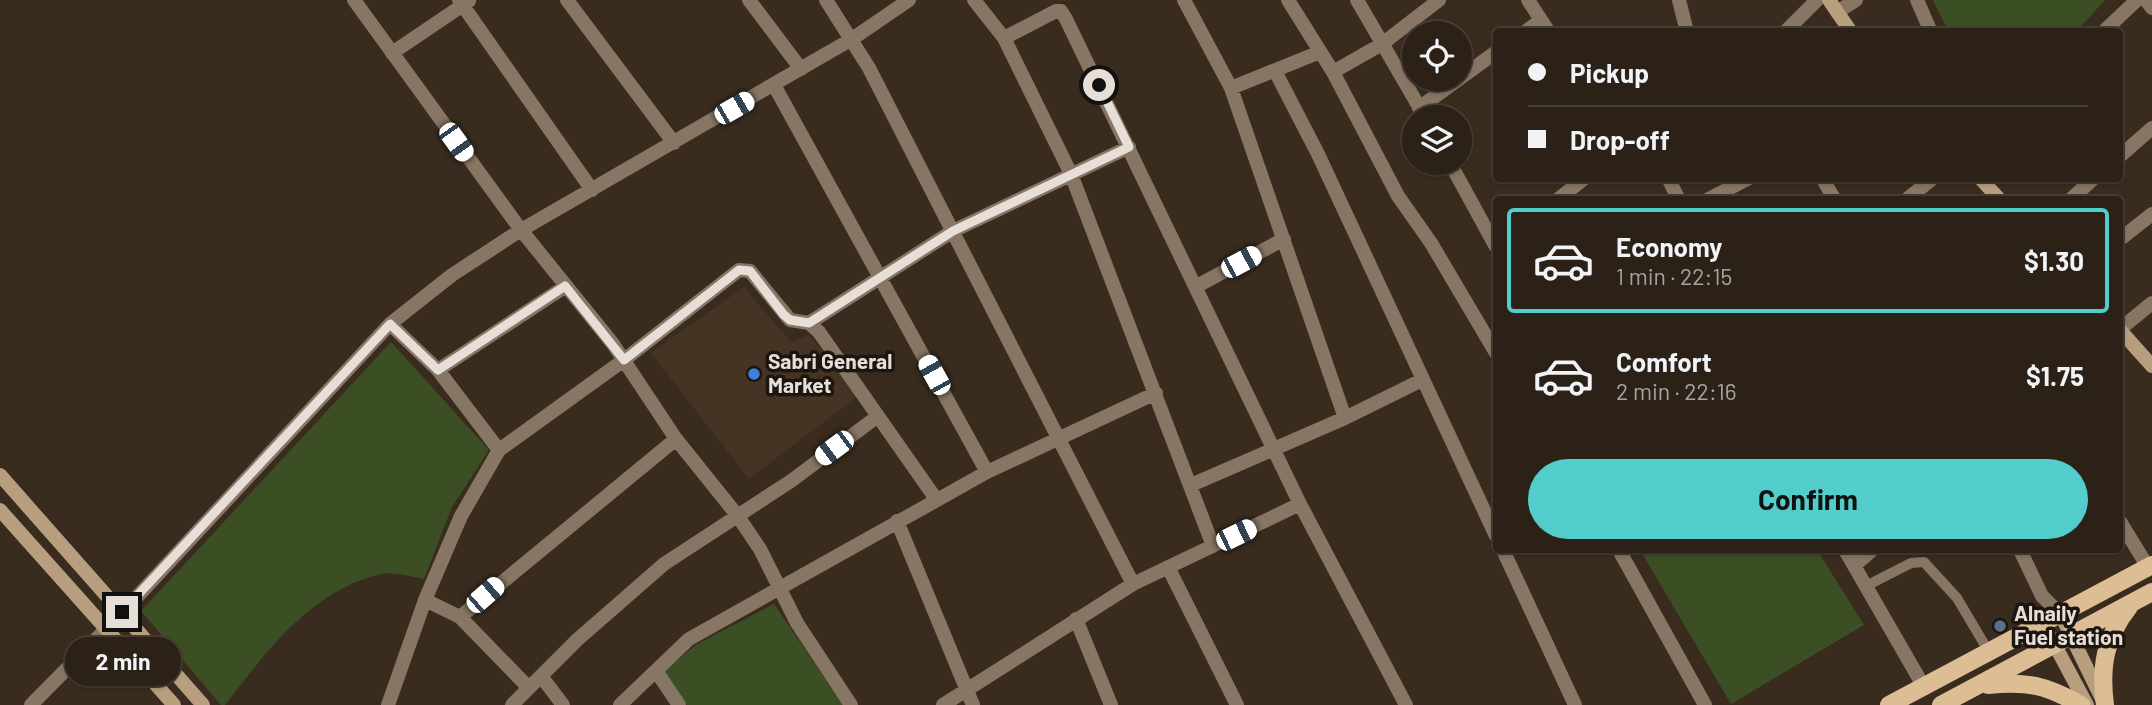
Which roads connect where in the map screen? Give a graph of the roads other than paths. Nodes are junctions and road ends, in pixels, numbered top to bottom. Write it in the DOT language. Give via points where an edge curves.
graph roads {
  1 [pos="354,0"];
  2 [pos="567,0"];
  3 [pos="749,0"];
  4 [pos="826,0"];
  5 [pos="909,0"];
  6 [pos="974,0"];
  7 [pos="1184,0"];
  8 [pos="1288,0"];
  9 [pos="1357,0"];
  10 [pos="1439,0"];
  11 [pos="1528,0"];
  12 [pos="1679,0"];
  13 [pos="1817,0"];
  14 [pos="1856,0"];
  15 [pos="1917,0"];
  16 [pos="2137,0"];
  17 [pos="2146,0"];
  18 [pos="463,2"];
  19 [pos="1833,6"];
  20 [pos="2152,8"];
  21 [pos="1545,26"];
  22 [pos="1686,28"];
  23 [pos="1789,28"];
  24 [pos="1848,28"];
  25 [pos="1929,28"];
  26 [pos="2108,28"];
  27 [pos="1004,38"];
  28 [pos="852,39"];
  29 [pos="1382,44"];
  30 [pos="1320,52"];
  31 [pos="392,53"];
  32 [pos="1493,54"];
  33 [pos="801,69"];
  34 [pos="1275,71"];
  35 [pos="1333,72"];
  36 [pos="774,85"];
  37 [pos="1231,88"];
  38 [pos="1417,105"];
  39 [pos="1432,105"];
  40 [pos="2152,128"];
  41 [pos="674,143"];
  42 [pos="1129,147"];
  43 [pos="2123,153"];
  44 [pos="1071,174"];
  45 [pos="1457,175"];
  46 [pos="1580,182"];
  47 [pos="1741,182"];
  48 [pos="1928,182"];
  49 [pos="1984,182"];
  50 [pos="2090,182"];
  51 [pos="592,190"];
  52 [pos="1562,196"];
  53 [pos="1715,196"];
  54 [pos="1912,196"];
  55 [pos="1996,196"];
  56 [pos="2074,196"];
  57 [pos="2152,214"];
  58 [pos="521,230"];
  59 [pos="953,231"];
  60 [pos="2123,237"];
  61 [pos="1284,239"];
  62 [pos="1493,242"];
  63 [pos="881,278"];
  64 [pos="565,286"];
  65 [pos="1197,286"];
  66 [pos="2152,303"];
  67 [pos="809,323"];
  68 [pos="390,324"];
  69 [pos="2123,327"];
  70 [pos="2123,334"];
  71 [pos="1493,348"];
  72 [pos="624,360"];
  73 [pos="2152,366"];
  74 [pos="438,370"];
  75 [pos="1422,380"];
  76 [pos="1157,393"];
  77 [pos="878,415"];
  78 [pos="1345,418"];
  79 [pos="676,439"];
  80 [pos="1060,439"];
  81 [pos="499,450"];
  82 [pos="1273,450"];
  83 [pos="987,472"];
  84 [pos="0,475"];
  85 [pos="1191,485"];
  86 [pos="936,499"];
  87 [pos="1300,504"];
  88 [pos="0,510"];
  89 [pos="737,515"];
  90 [pos="897,521"];
  91 [pos="2123,526"];
  92 [pos="1493,530"];
  93 [pos="1213,545"];
  94 [pos="1504,553"];
  95 [pos="1621,553"];
  96 [pos="1847,553"];
  97 [pos="1869,553"];
  98 [pos="2021,553"];
  99 [pos="1854,566"];
  100 [pos="2150,566"];
  101 [pos="1168,567"];
  102 [pos="1133,584"];
  103 [pos="1866,586"];
  104 [pos="779,589"];
  105 [pos="2152,592"];
  106 [pos="2042,596"];
  107 [pos="425,600"];
  108 [pos="2132,602"];
  109 [pos="122,612"];
  110 [pos="2061,615"];
  111 [pos="460,617"];
  112 [pos="1076,619"];
  113 [pos="2043,623"];
  114 [pos="106,630"];
  115 [pos="2071,636"];
  116 [pos="2054,645"];
  117 [pos="1989,652"];
  118 [pos="656,671"];
  119 [pos="541,676"];
  120 [pos="1977,686"];
  121 [pos="528,687"];
  122 [pos="1924,687"];
  123 [pos="970,698"];
  124 [pos="516,704"];
  125 [pos="1703,704"];
  126 [pos="31,705"];
  127 [pos="174,705"];
  128 [pos="203,705"];
  129 [pos="388,705"];
  130 [pos="564,705"];
  131 [pos="620,705"];
  132 [pos="679,705"];
  133 [pos="851,705"];
  134 [pos="943,705"];
  135 [pos="1111,705"];
  136 [pos="1237,705"];
  137 [pos="1406,705"];
  138 [pos="1575,705"];
  139 [pos="1889,705"];
  140 [pos="1941,705"];
  141 [pos="2081,705"];
  142 [pos="2087,705"];
  143 [pos="2105,705"];
  1 -- 31 [label="street"];
  2 -- 41 [label="street"];
  3 -- 33 [label="street"];
  4 -- 28 [label="street"];
  5 -- 28 [label="street"];
  6 -- 27 [label="street"];
  7 -- 37 [label="street"];
  8 -- 30 [label="street"];
  9 -- 29 [label="street"];
  10 -- 29 [label="street"];
  11 -- 21 [label="street"];
  12 -- 22 [label="street"];
  13 -- 23 [label="street"];
  14 -- 19 [label="street"];
  15 -- 25 [label="street"];
  16 -- 26 [label="street"];
  17 -- 20 [label="street"];
  18 -- 31 [label="street"];
  18 -- 51 [label="street"];
  19 -- 24 [label="street"];
  27 -- 42 [label="street" via="1061,11"];
  27 -- 44 [label="street"];
  28 -- 33 [label="street"];
  28 -- 59 [label="street"];
  29 -- 35 [label="street"];
  29 -- 38 [label="street"];
  30 -- 34 [label="street"];
  30 -- 35 [label="street"];
  31 -- 58 [label="street"];
  32 -- 39 [label="street"];
  33 -- 36 [label="street"];
  34 -- 37 [label="street"];
  34 -- 75 [label="street"];
  35 -- 71 [label="street" via="1398,196"];
  36 -- 41 [label="street"];
  36 -- 63 [label="street"];
  37 -- 61 [label="street"];
  40 -- 43 [label="street"];
  41 -- 51 [label="street"];
  42 -- 44 [label="street"];
  42 -- 65 [label="street"];
  44 -- 59 [label="street"];
  44 -- 76 [label="street"];
  45 -- 62 [label="street"];
  46 -- 52 [label="street"];
  47 -- 53 [label="street"];
  48 -- 54 [label="street"];
  49 -- 55 [label="street"];
  50 -- 56 [label="street"];
  51 -- 58 [label="street"];
  57 -- 60 [label="street"];
  58 -- 64 [label="street"];
  58 -- 68 [label="street" via="452,275"];
  59 -- 63 [label="street"];
  59 -- 80 [label="street"];
  61 -- 65 [label="street"];
  61 -- 78 [label="street"];
  63 -- 67 [label="street"];
  63 -- 83 [label="street"];
  64 -- 72 [label="street"];
  64 -- 74 [label="street"];
  65 -- 82 [label="street"];
  66 -- 69 [label="street"];
  67 -- 72 [label="street" via="784,315 745,268"];
  67 -- 77 [label="street"];
  68 -- 74 [label="street"];
  68 -- 109 [label="street"];
  70 -- 73 [label="street"];
  72 -- 79 [label="street"];
  72 -- 81 [label="street"];
  74 -- 81 [label="street"];
  75 -- 78 [label="street"];
  75 -- 92 [label="street"];
  76 -- 80 [label="street"];
  76 -- 85 [label="street"];
  77 -- 86 [label="street"];
  77 -- 89 [label="street" via="791,481"];
  78 -- 82 [label="street"];
  79 -- 89 [label="street"];
  79 -- 111 [label="street"];
  80 -- 83 [label="street"];
  80 -- 102 [label="street"];
  81 -- 107 [label="street" via="461,516"];
  82 -- 85 [label="street"];
  82 -- 87 [label="street"];
  83 -- 86 [label="street"];
  84 -- 109 [label="street"];
  85 -- 93 [label="street"];
  86 -- 90 [label="street"];
  87 -- 93 [label="street"];
  87 -- 137 [label="street"];
  88 -- 114 [label="street"];
  89 -- 104 [label="street"];
  89 -- 119 [label="street" via="631,590"];
  90 -- 104 [label="street"];
  90 -- 123 [label="street"];
  91 -- 100 [label="street"];
  93 -- 101 [label="street"];
  94 -- 138 [label="street"];
  95 -- 125 [label="street"];
  96 -- 99 [label="street"];
  97 -- 99 [label="street"];
  98 -- 106 [label="street"];
  99 -- 103 [label="street"];
  100 -- 110 [label="main road"];
  101 -- 102 [label="street"];
  101 -- 136 [label="street"];
  102 -- 112 [label="street"];
  103 -- 117 [label="lane" via="1911,563 1924,562 1956,598"];
  103 -- 122 [label="street"];
  104 -- 118 [label="street" via="689,639"];
  104 -- 133 [label="street"];
  105 -- 108 [label="main road"];
  106 -- 110 [label="street"];
  106 -- 113 [label="street"];
  107 -- 111 [label="street"];
  107 -- 129 [label="street"];
  108 -- 115 [label="main road"];
  108 -- 143 [label="main road" via="2118,620 2102,663"];
  109 -- 114 [label="street"];
  109 -- 128 [label="street"];
  110 -- 113 [label="main road"];
  110 -- 115 [label="street"];
  111 -- 121 [label="street"];
  112 -- 123 [label="street"];
  112 -- 135 [label="street"];
  113 -- 116 [label="street"];
  113 -- 117 [label="main road"];
  114 -- 126 [label="street"];
  114 -- 127 [label="street"];
  115 -- 116 [label="main road"];
  115 -- 143 [label="street"];
  116 -- 120 [label="main road"];
  116 -- 142 [label="street"];
  117 -- 122 [label="main road"];
  118 -- 131 [label="street"];
  118 -- 132 [label="street"];
  119 -- 121 [label="street"];
  119 -- 130 [label="street"];
  120 -- 140 [label="main road"];
  120 -- 141 [label="main road" via="2048,687"];
  121 -- 124 [label="street"];
  122 -- 139 [label="main road"];
  123 -- 134 [label="street"];
}
